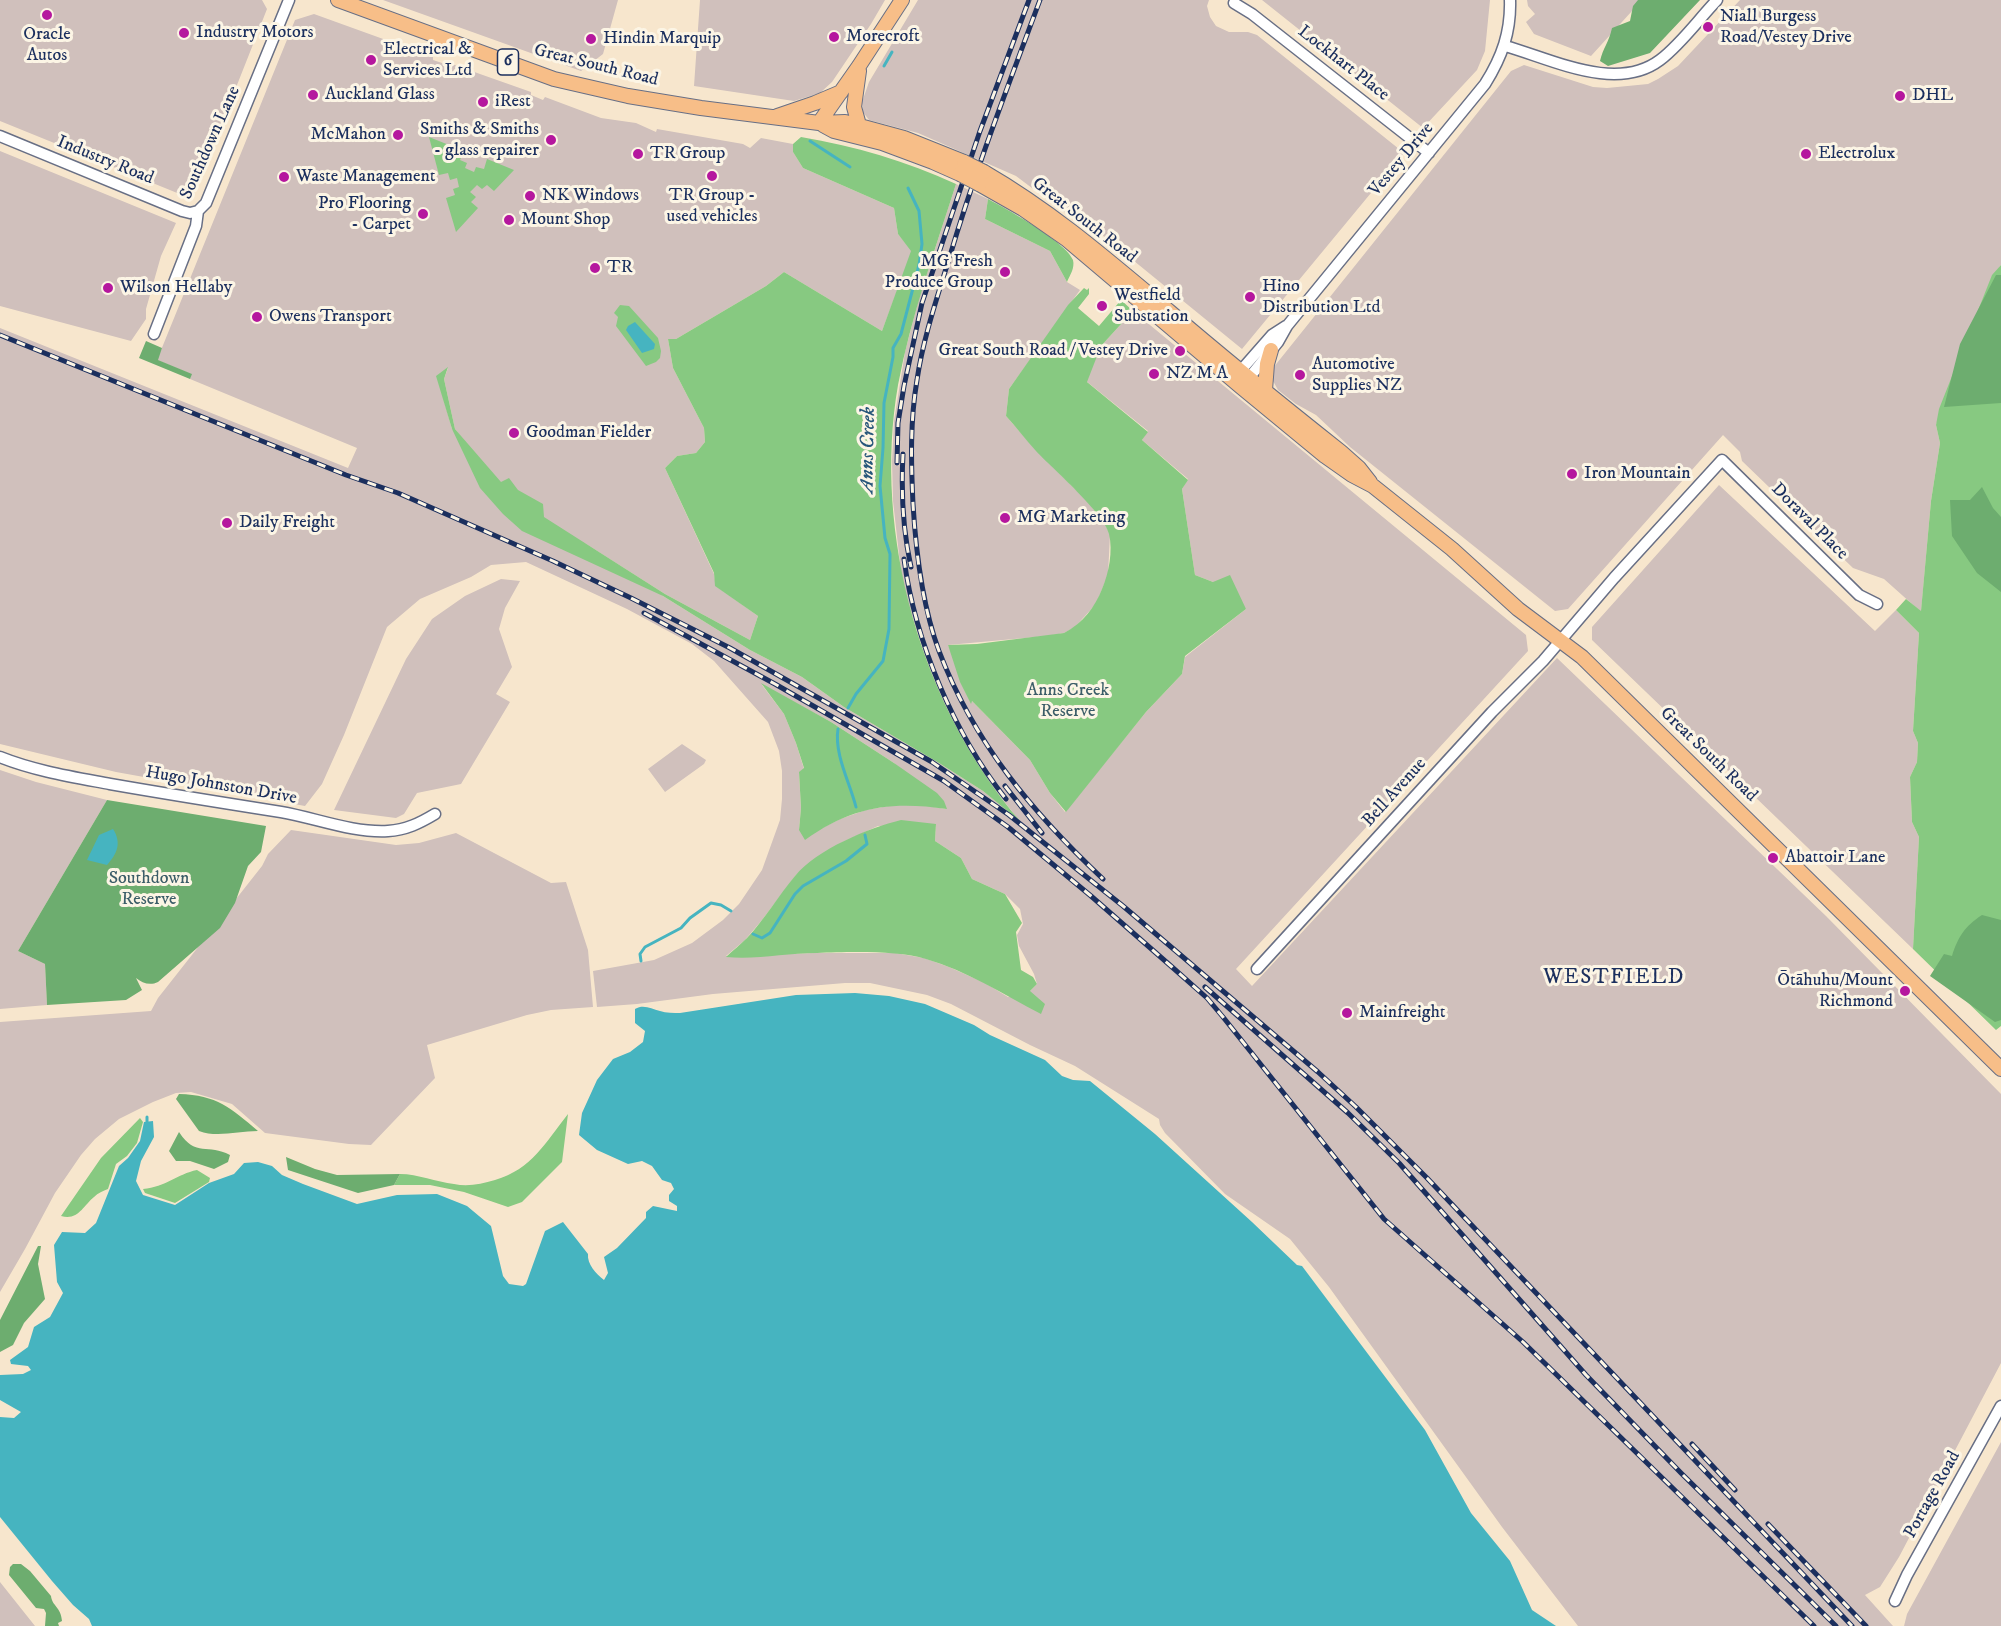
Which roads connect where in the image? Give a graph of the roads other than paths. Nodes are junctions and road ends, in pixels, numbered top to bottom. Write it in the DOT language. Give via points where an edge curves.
graph roads {
  1 [pos="289,0"];
  2 [pos="338,0"];
  3 [pos="902,0"];
  4 [pos="1510,0"];
  5 [pos="1717,0"];
  6 [pos="1234,3"];
  7 [pos="1505,46"];
  8 [pos="860,66"];
  9 [pos="843,91"];
  10 [pos="775,116"];
  11 [pos="819,123"];
  12 [pos="859,126"];
  13 [pos="0,136"];
  14 [pos="1429,153"];
  15 [pos="962,168"];
  16 [pos="198,211"];
  17 [pos="1287,326"];
  18 [pos="154,334"];
  19 [pos="1271,350"];
  20 [pos="1241,379"];
  21 [pos="1264,390"];
  22 [pos="1722,460"];
  23 [pos="1373,486"];
  24 [pos="1877,604"];
  25 [pos="1560,641"];
  26 [pos="0,757"];
  27 [pos="435,814"];
  28 [pos="1257,969"];
  29 [pos="2001,1069"];
  30 [pos="2001,1406"];
  31 [pos="1895,1601"];
  1 -- 16 [label="street, Southdown Lane" via="206,203"];
  2 -- 10 [label="main road, Great South Road / 6" via="554,79 648,99"];
  3 -- 8 [label="main road"];
  4 -- 7 [label="street, Vestey Drive"];
  5 -- 7 [label="street" via="1662,58 1633,73 1598,73"];
  6 -- 14 [label="street, Lockhart Place"];
  7 -- 14 [label="street, Vestey Drive" via="1485,84"];
  8 -- 9 [label="main road"];
  8 -- 12 [label="main road" via="854,103"];
  9 -- 10 [label="main road"];
  9 -- 11 [label="main road"];
  10 -- 11 [label="main road, Great South Road / 6"];
  11 -- 12 [label="main road, Great South Road"];
  11 -- 15 [label="main road, Great South Road" via="834,131"];
  12 -- 15 [label="main road, Great South Road" via="925,145"];
  13 -- 16 [label="street, Industry Road" via="183,211"];
  14 -- 17 [label="street, Vestey Drive"];
  15 -- 20 [label="main road, Great South Road, bridge" via="1019,192 1062,222"];
  16 -- 18 [label="street, Southdown Lane" via="196,226"];
  17 -- 19 [label="street, Vestey Drive"];
  17 -- 20 [label="street, Vestey Drive" via="1272,335"];
  19 -- 20 [label="street, Vestey Drive"];
  19 -- 21 [label="main road"];
  20 -- 21 [label="main road, Great South Road"];
  20 -- 23 [label="main road, Great South Road" via="1325,456"];
  21 -- 23 [label="main road, Great South Road" via="1353,462"];
  22 -- 24 [label="street, Doraval Place" via="1859,595"];
  22 -- 25 [label="street, Bell Avenue"];
  23 -- 25 [label="main road, Great South Road"];
  25 -- 28 [label="street, Bell Avenue"];
  25 -- 29 [label="main road, Great South Road" via="1602,676"];
  26 -- 27 [label="street, Hugo Johnston Drive" via="48,772 355,828 398,830"];
  30 -- 31 [label="street, Portage Road"];
}
